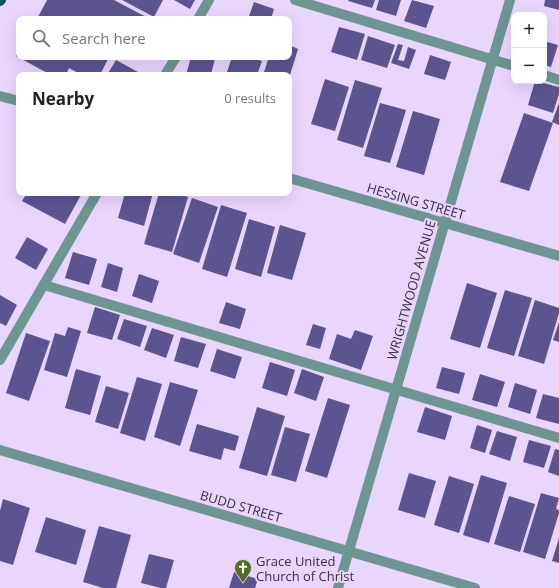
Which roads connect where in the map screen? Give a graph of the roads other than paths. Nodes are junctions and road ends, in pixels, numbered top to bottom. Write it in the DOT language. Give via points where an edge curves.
graph roads {
  1 [pos="209,0"];
  2 [pos="295,0"];
  3 [pos="510,0"];
  4 [pos="200,16"];
  5 [pos="174,60"];
  6 [pos="492,60"];
  7 [pos="511,65"];
  8 [pos="168,72"];
  9 [pos="547,76"];
  10 [pos="559,80"];
  11 [pos="0,96"];
  12 [pos="16,100"];
  13 [pos="292,179"];
  14 [pos="95,196"];
  15 [pos="445,223"];
  16 [pos="559,256"];
  17 [pos="44,285"];
  18 [pos="0,360"];
  19 [pos="396,390"];
  20 [pos="559,438"];
  21 [pos="0,450"];
  22 [pos="349,551"];
  23 [pos="338,588"];
  24 [pos="475,588"];
  1 -- 4 [label="street"];
  2 -- 6 [label="street"];
  3 -- 6 [label="street, WRIGHTWOOD AVENUE"];
  5 -- 8 [label="street"];
  6 -- 7 [label="street"];
  6 -- 15 [label="street, WRIGHTWOOD AVENUE"];
  9 -- 10 [label="street"];
  11 -- 12 [label="street"];
  13 -- 15 [label="street, HESSING STREET"];
  14 -- 17 [label="street"];
  15 -- 16 [label="street, HESSING STREET"];
  15 -- 19 [label="street, WRIGHTWOOD AVENUE"];
  17 -- 18 [label="street"];
  17 -- 19 [label="street"];
  19 -- 20 [label="street"];
  19 -- 22 [label="street, WRIGHTWOOD AVENUE"];
  21 -- 22 [label="street, BUDD STREET"];
  22 -- 23 [label="street, WRIGHTWOOD AVENUE"];
  22 -- 24 [label="street, BUDD STREET"];
}
